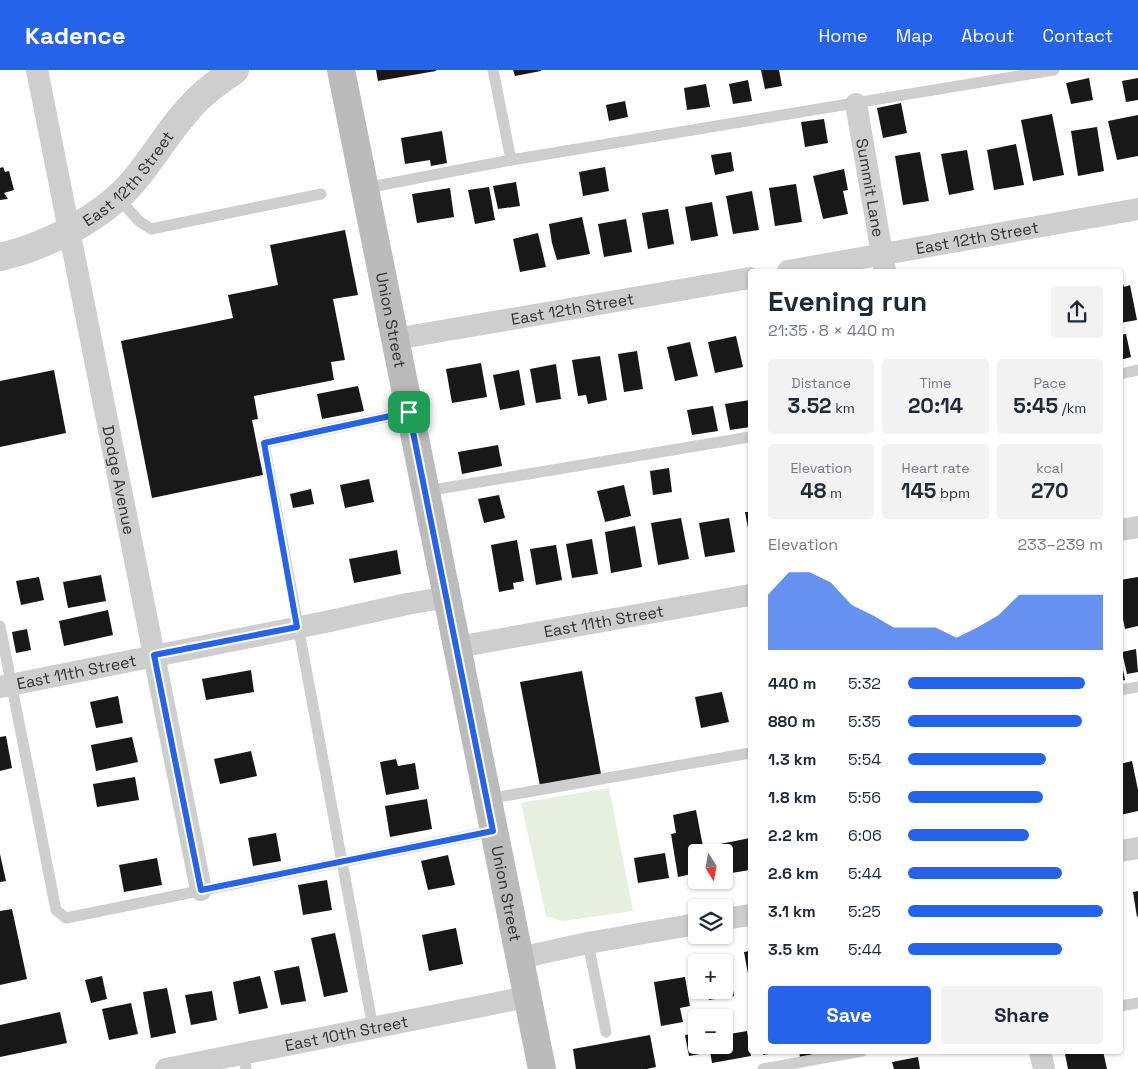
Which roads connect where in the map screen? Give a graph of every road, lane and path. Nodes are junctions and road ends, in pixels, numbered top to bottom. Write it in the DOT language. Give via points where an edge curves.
graph roads {
  1 [pos="37,70"];
  2 [pos="235,70"];
  3 [pos="341,70"];
  4 [pos="493,70"];
  5 [pos="1054,70"];
  6 [pos="856,104"];
  7 [pos="511,160"];
  8 [pos="366,188"];
  9 [pos="321,194"];
  10 [pos="117,197"];
  11 [pos="1138,209"];
  12 [pos="69,230"];
  13 [pos="0,257"];
  14 [pos="884,263"];
  15 [pos="812,269"];
  16 [pos="748,278"];
  17 [pos="395,339"];
  18 [pos="1138,370"];
  19 [pos="1123,373"];
  20 [pos="409,412"];
  21 [pos="748,437"];
  22 [pos="426,492"];
  23 [pos="1138,527"];
  24 [pos="1123,530"];
  25 [pos="748,595"];
  26 [pos="446,597"];
  27 [pos="0,626"];
  28 [pos="297,627"];
  29 [pos="457,648"];
  30 [pos="154,655"];
  31 [pos="6,686"];
  32 [pos="1138,687"];
  33 [pos="1123,690"];
  34 [pos="748,753"];
  35 [pos="487,799"];
  36 [pos="493,831"];
  37 [pos="1138,848"];
  38 [pos="1123,850"];
  39 [pos="343,861"];
  40 [pos="201,890"];
  41 [pos="748,915"];
  42 [pos="733,918"];
  43 [pos="688,925"];
  44 [pos="588,943"];
  45 [pos="519,958"];
  46 [pos="527,997"];
  47 [pos="1138,1003"];
  48 [pos="1123,1006"];
  49 [pos="373,1028"];
  50 [pos="606,1032"];
  51 [pos="846,1054"];
  52 [pos="1041,1054"];
  53 [pos="244,1061"];
  54 [pos="166,1069"];
  55 [pos="542,1069"];
  56 [pos="763,1069"];
  57 [pos="1044,1069"];
  1 -- 12 [label="street, Dodge Avenue"];
  2 -- 10 [label="street, East 12th Street" via="198,98 136,178"];
  3 -- 8 [label="main road, Union Street"];
  4 -- 7 [label="lane"];
  5 -- 6 [label="lane"];
  6 -- 7 [label="lane"];
  6 -- 14 [label="street, Summit Lane"];
  7 -- 8 [label="lane"];
  8 -- 17 [label="main road, Union Street"];
  9 -- 10 [label="lane" via="151,230"];
  10 -- 12 [label="street, East 12th Street"];
  11 -- 14 [label="street, East 12th Street"];
  12 -- 13 [label="street, East 12th Street"];
  12 -- 30 [label="street, Dodge Avenue"];
  14 -- 15 [label="street, East 12th Street"];
  16 -- 17 [label="street, East 12th Street"];
  17 -- 20 [label="main road, Union Street"];
  18 -- 19 [label="lane"];
  20 -- 22 [label="main road, Union Street"];
  20 -- 28 [label="lane" via="264,443"];
  21 -- 22 [label="lane"];
  22 -- 26 [label="main road, Union Street"];
  23 -- 24 [label="street"];
  25 -- 29 [label="street, East 11th Street"];
  26 -- 28 [label="street, East 11th Street"];
  26 -- 29 [label="main road, Union Street"];
  27 -- 31 [label="lane"];
  28 -- 30 [label="street, East 11th Street"];
  28 -- 39 [label="lane"];
  29 -- 35 [label="main road, Union Street"];
  30 -- 31 [label="street, East 11th Street"];
  30 -- 40 [label="street, Dodge Avenue"];
  31 -- 40 [label="lane" via="56,910 66,918"];
  32 -- 33 [label="lane"];
  34 -- 35 [label="lane"];
  35 -- 36 [label="main road, Union Street"];
  36 -- 39 [label="lane"];
  36 -- 45 [label="main road, Union Street"];
  37 -- 38 [label="street"];
  39 -- 40 [label="lane"];
  39 -- 49 [label="lane"];
  41 -- 42 [label="street"];
  43 -- 44 [label="street"];
  44 -- 45 [label="street"];
  44 -- 50 [label="lane"];
  45 -- 46 [label="main road, Union Street"];
  46 -- 49 [label="street, East 10th Street"];
  46 -- 55 [label="main road, Union Street"];
  47 -- 48 [label="lane"];
  49 -- 53 [label="street, East 10th Street"];
  51 -- 56 [label="lane"];
  52 -- 57 [label="street"];
  53 -- 54 [label="street, East 10th Street"];
}
